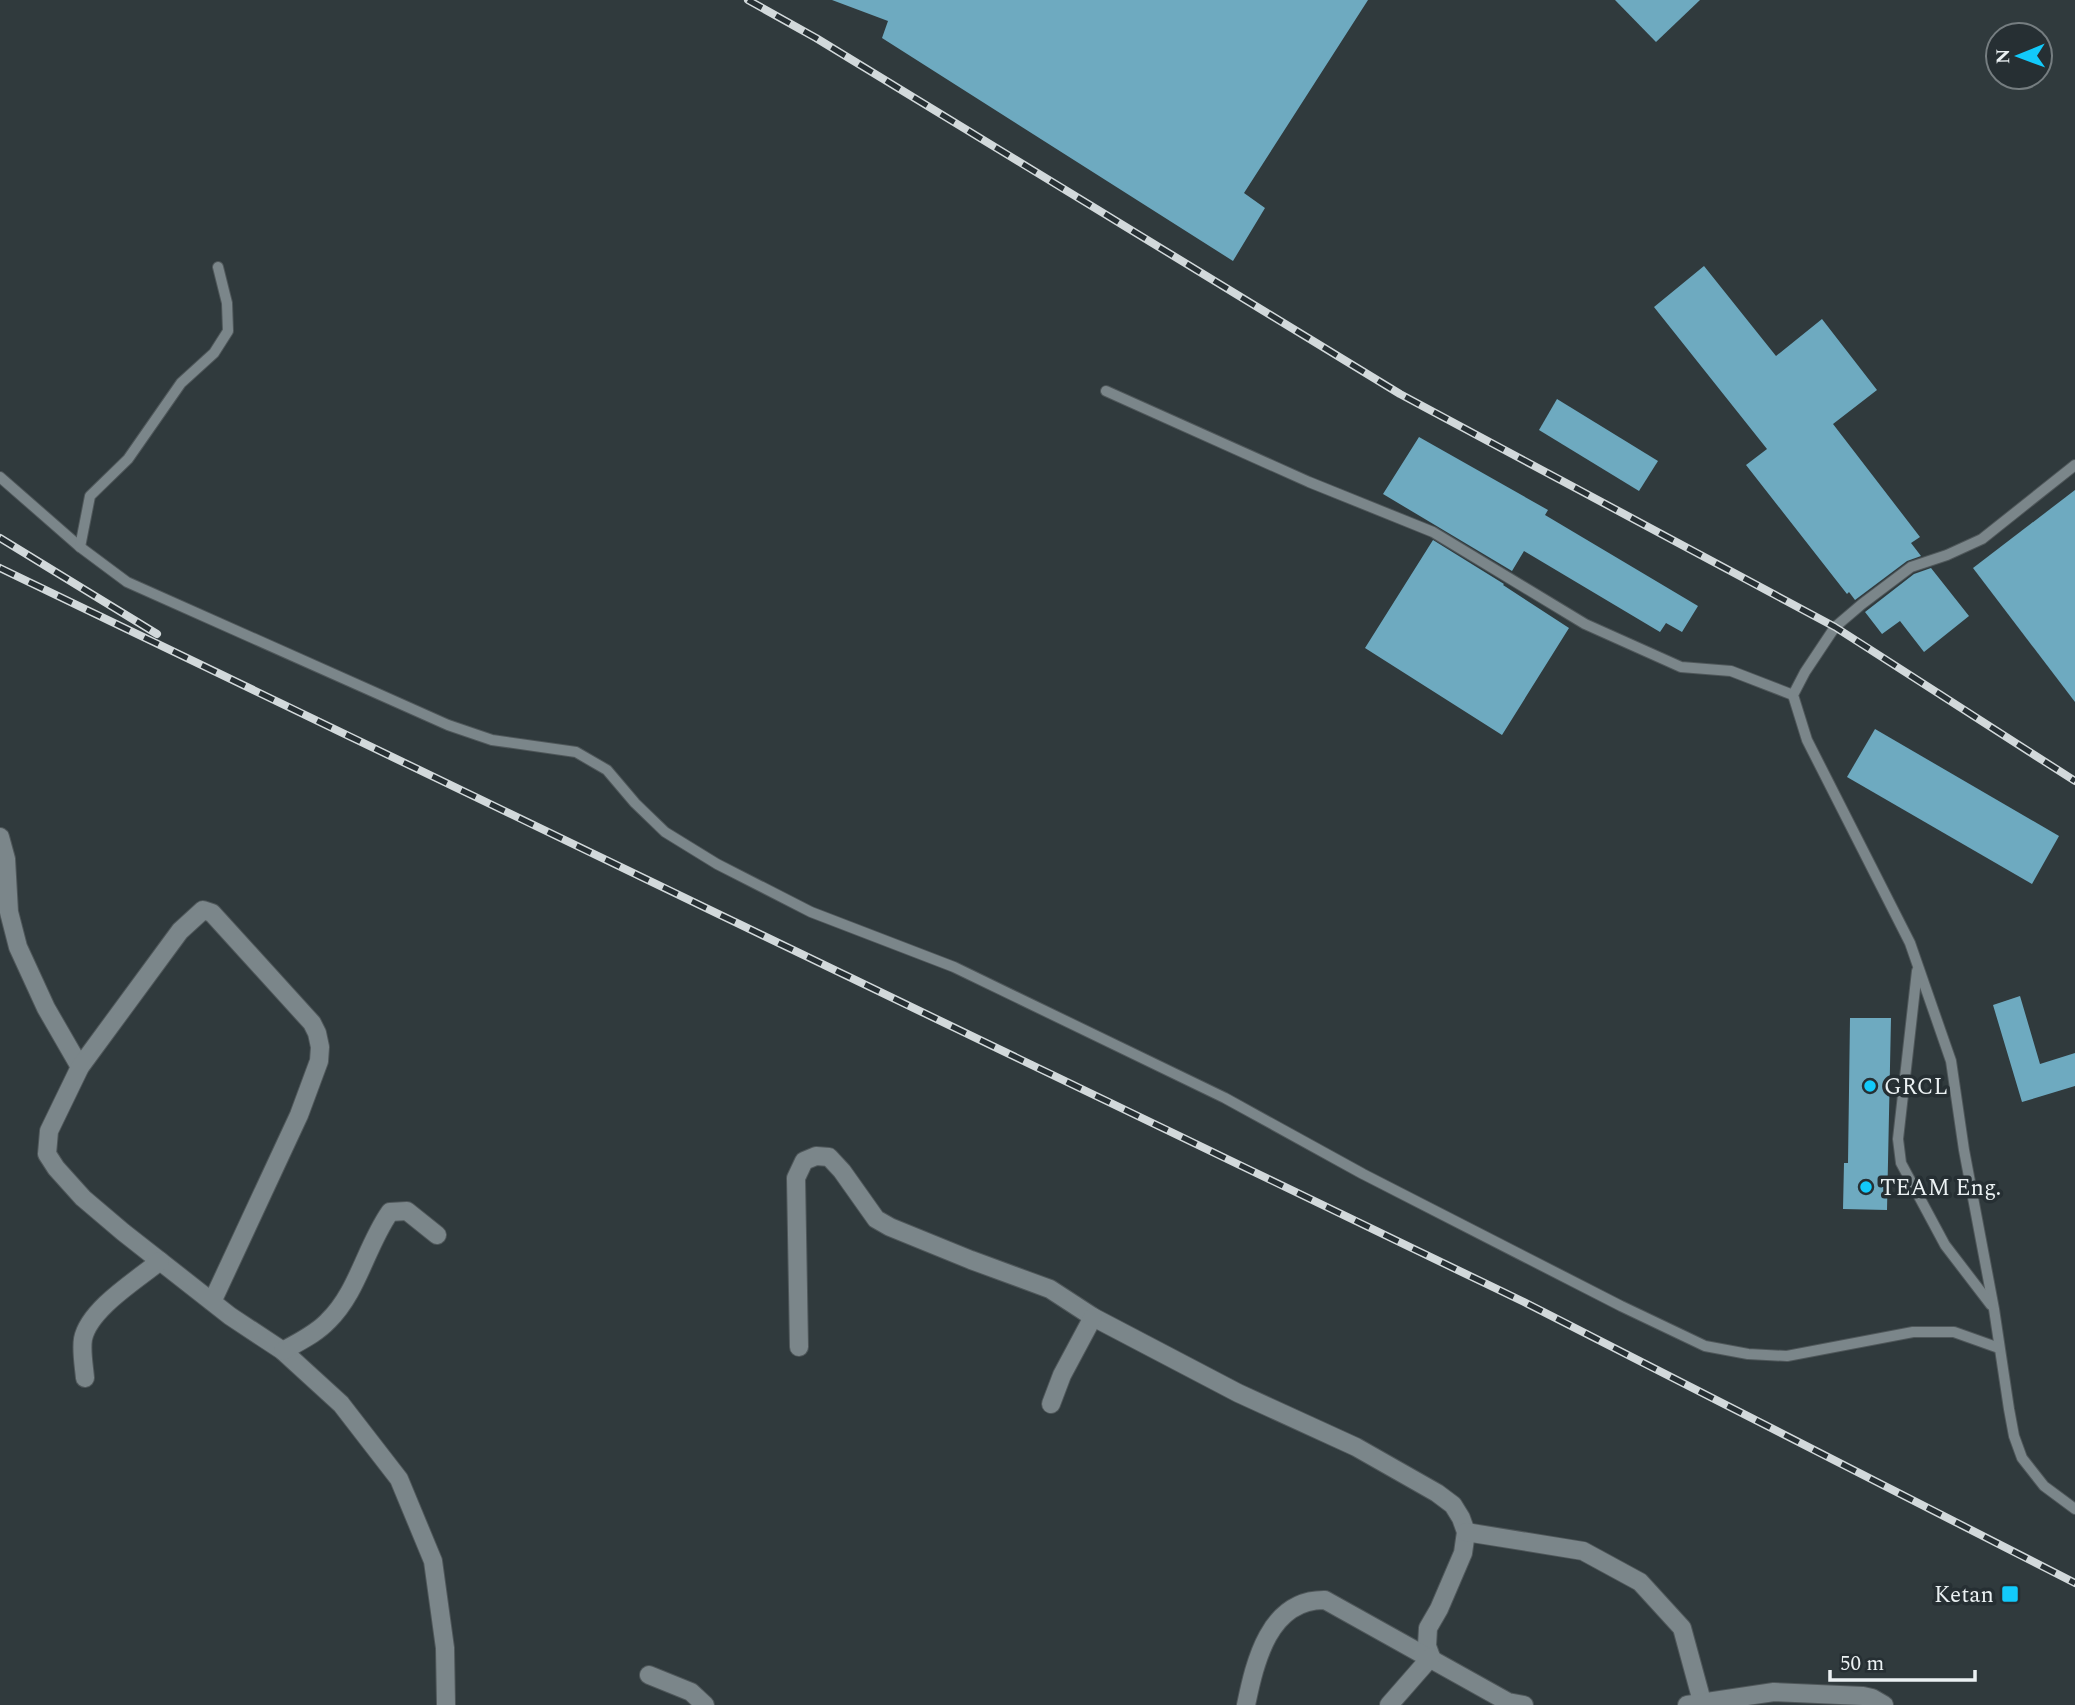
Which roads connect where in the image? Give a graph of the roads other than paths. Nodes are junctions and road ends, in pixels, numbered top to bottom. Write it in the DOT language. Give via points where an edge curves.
graph roads {
  1 [pos="218,267"];
  2 [pos="1107,391"];
  3 [pos="2075,465"];
  4 [pos="0,477"];
  5 [pos="80,547"];
  6 [pos="1793,695"];
  7 [pos="0,837"];
  8 [pos="1918,966"];
  9 [pos="80,1067"];
  10 [pos="437,1235"];
  11 [pos="160,1261"];
  12 [pos="212,1302"];
  13 [pos="1994,1308"];
  14 [pos="1093,1317"];
  15 [pos="799,1346"];
  16 [pos="1999,1348"];
  17 [pos="283,1351"];
  18 [pos="85,1378"];
  19 [pos="1051,1404"];
  20 [pos="2075,1509"];
  21 [pos="1466,1532"];
  22 [pos="1431,1657"];
  23 [pos="649,1675"];
  24 [pos="1698,1704"];
  25 [pos="446,1705"];
  26 [pos="705,1705"];
  27 [pos="1246,1705"];
  28 [pos="1389,1705"];
  29 [pos="1524,1705"];
  30 [pos="1884,1705"];
  1 -- 5 [label="lane" via="228,331 214,353 181,383 128,459 90,496"];
  2 -- 6 [label="lane" via="1433,532 1585,624 1681,667 1731,671"];
  3 -- 6 [label="lane" via="1982,539 1911,567 1862,604 1835,627"];
  4 -- 5 [label="lane"];
  5 -- 16 [label="lane" via="127,582 448,725 492,740 576,752 607,770 665,832 717,864 811,912 954,967 1225,1098 1424,1205 1705,1346 1787,1356 1913,1332 1954,1332"];
  6 -- 8 [label="lane" via="1807,740"];
  7 -- 9 [label="street" via="18,947"];
  8 -- 13 [label="lane" via="1951,1061"];
  8 -- 13 [label="lane" via="1898,1139 1901,1163 1945,1245"];
  9 -- 11 [label="street" via="49,1131 47,1154 83,1198"];
  9 -- 12 [label="street" via="180,931 203,910 212,913 312,1023 320,1047 319,1061 299,1115"];
  10 -- 17 [label="street" via="407,1211 390,1212 329,1320"];
  11 -- 12 [label="street"];
  11 -- 18 [label="street" via="96,1313 88,1325 83,1341"];
  12 -- 17 [label="street"];
  13 -- 16 [label="lane"];
  14 -- 15 [label="street" via="1051,1289 876,1219 829,1157 816,1156 804,1161 796,1178"];
  14 -- 19 [label="street"];
  14 -- 21 [label="street" via="1238,1393 1356,1447 1437,1493 1452,1505"];
  16 -- 20 [label="lane" via="2022,1458 2044,1486"];
  17 -- 25 [label="street" via="341,1404 399,1479 433,1561 445,1648"];
  21 -- 22 [label="street" via="1463,1553 1428,1628"];
  21 -- 24 [label="street" via="1583,1551 1640,1582 1682,1628"];
  22 -- 27 [label="street" via="1325,1600 1310,1600 1280,1618 1264,1639"];
  22 -- 28 [label="street"];
  22 -- 29 [label="street" via="1508,1702"];
  23 -- 26 [label="street" via="691,1692"];
  24 -- 30 [label="street" via="1774,1692 1863,1696"];
}
